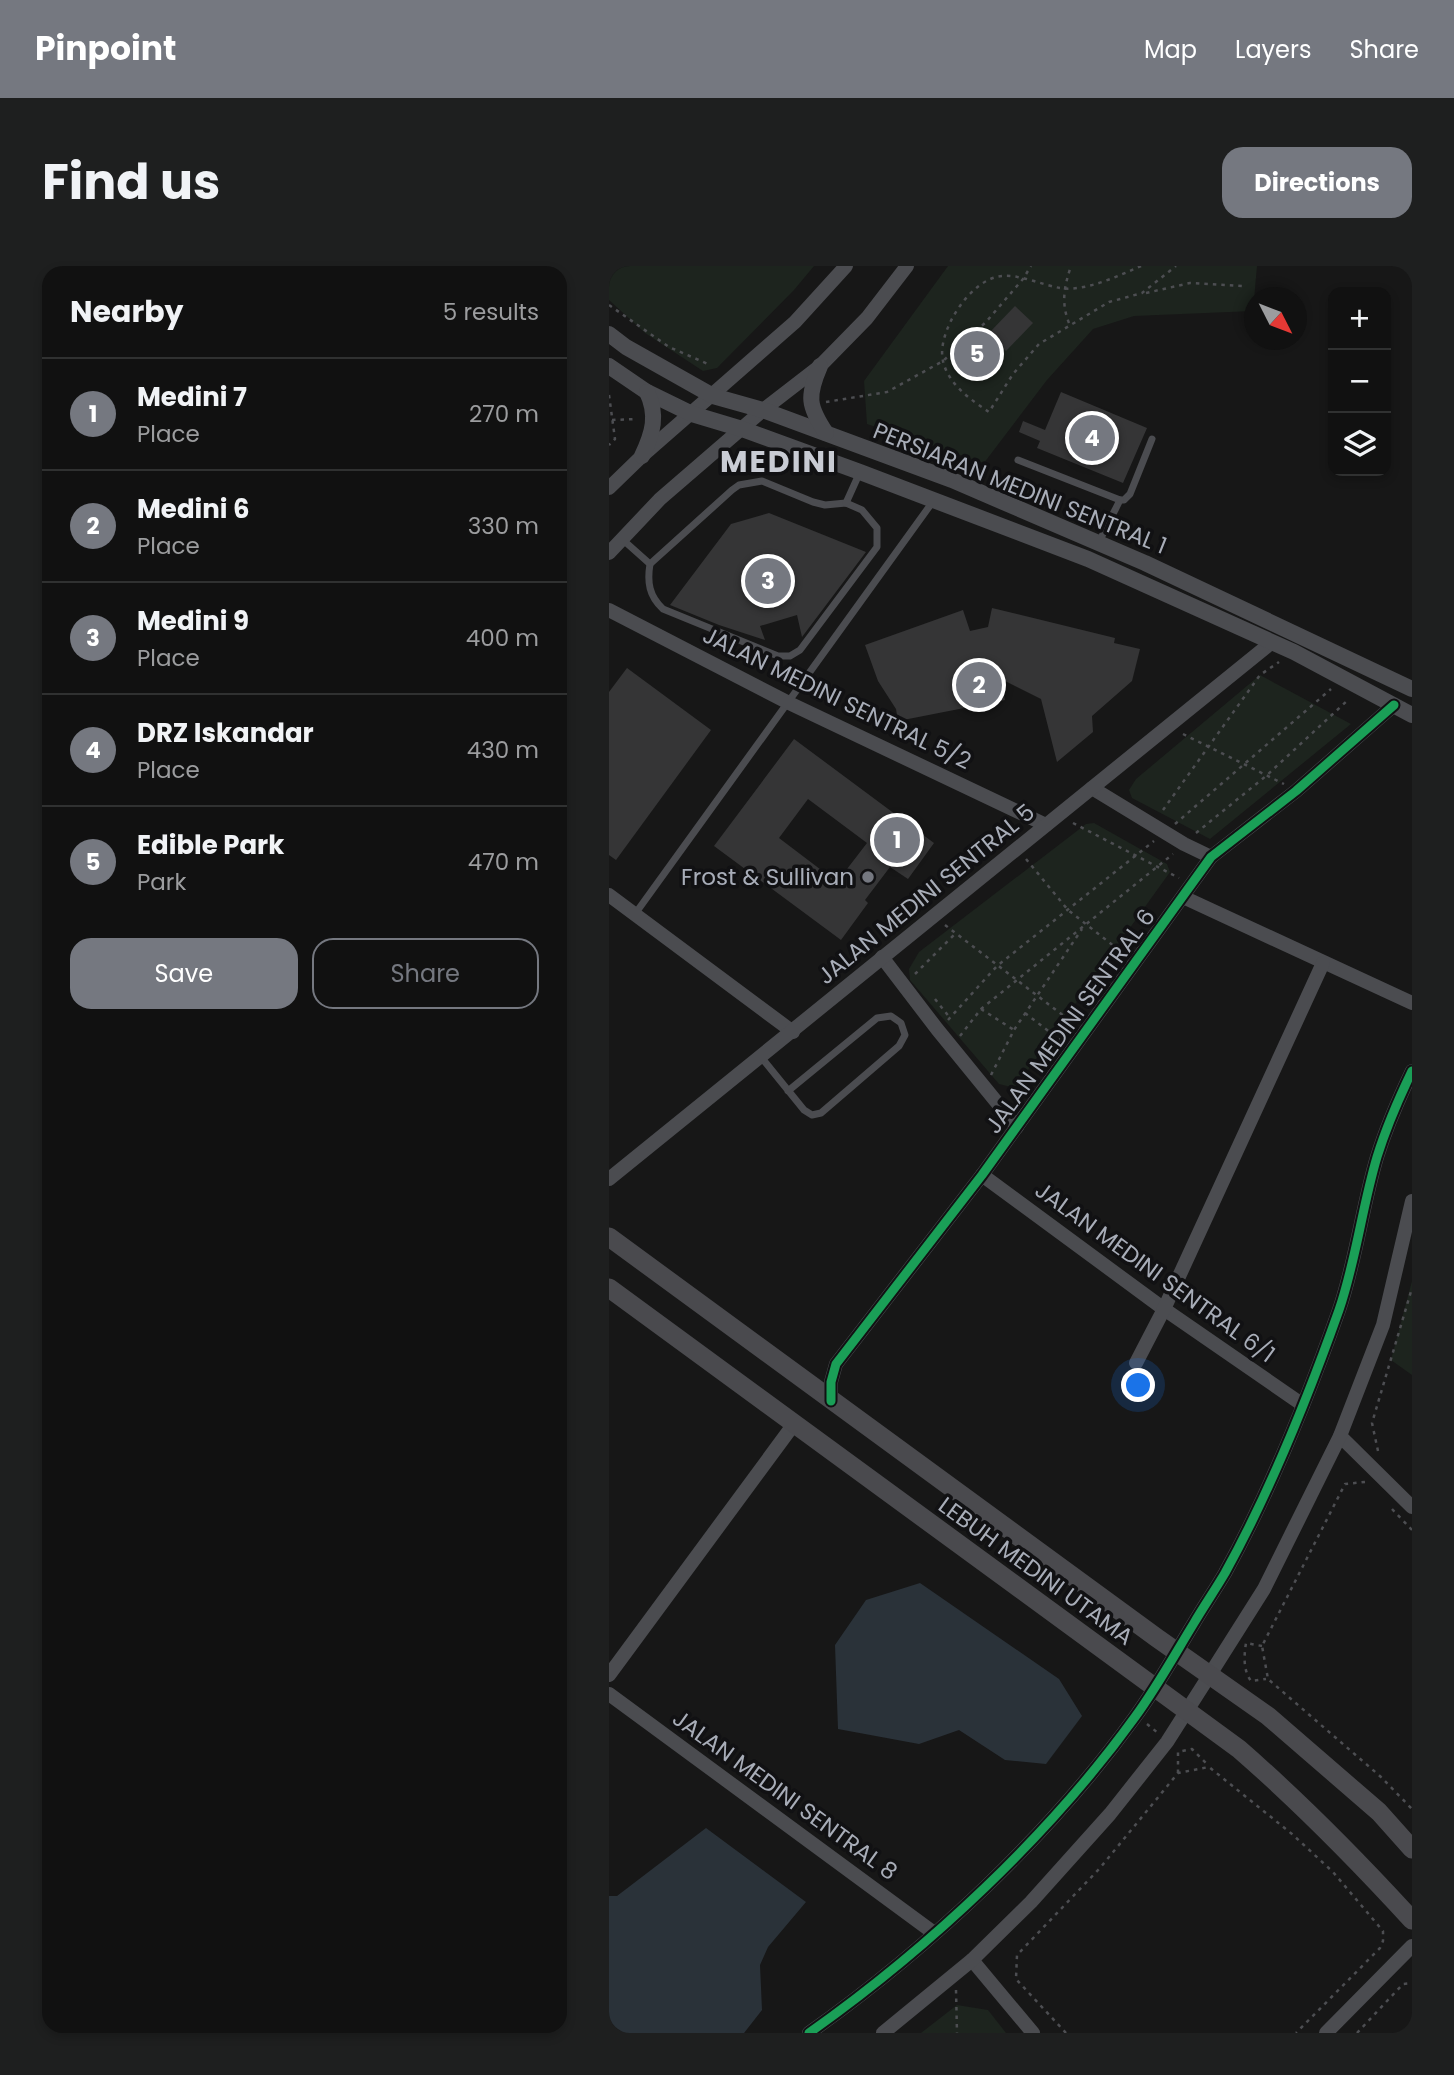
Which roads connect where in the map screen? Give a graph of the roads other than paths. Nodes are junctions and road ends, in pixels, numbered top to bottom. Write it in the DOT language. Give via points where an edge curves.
graph roads {
  1 [pos="846,266"];
  2 [pos="907,266"];
  3 [pos="609,334"];
  4 [pos="609,366"];
  5 [pos="820,366"];
  6 [pos="647,392"];
  7 [pos="713,396"];
  8 [pos="763,410"];
  9 [pos="692,414"];
  10 [pos="742,429"];
  11 [pos="826,433"];
  12 [pos="1152,439"];
  13 [pos="642,456"];
  14 [pos="1018,460"];
  15 [pos="860,471"];
  16 [pos="609,488"];
  17 [pos="934,499"];
  18 [pos="1120,500"];
  19 [pos="846,503"];
  20 [pos="622,539"];
  21 [pos="1098,543"];
  22 [pos="609,553"];
  23 [pos="650,564"];
  24 [pos="609,610"];
  25 [pos="1271,643"];
  26 [pos="1412,689"];
  27 [pos="789,703"];
  28 [pos="1394,705"];
  29 [pos="1412,715"];
  30 [pos="1092,788"];
  31 [pos="1046,825"];
  32 [pos="1211,857"];
  33 [pos="1187,891"];
  34 [pos="609,895"];
  35 [pos="635,914"];
  36 [pos="882,957"];
  37 [pos="1323,963"];
  38 [pos="1412,1003"];
  39 [pos="793,1032"];
  40 [pos="761,1057"];
  41 [pos="1412,1071"];
  42 [pos="788,1091"];
  43 [pos="1017,1127"];
  44 [pos="982,1175"];
  45 [pos="609,1179"];
  46 [pos="1412,1201"];
  47 [pos="609,1237"];
  48 [pos="609,1288"];
  49 [pos="1164,1309"];
  50 [pos="1136,1363"];
  51 [pos="831,1401"];
  52 [pos="1303,1405"];
  53 [pos="794,1424"];
  54 [pos="1340,1436"];
  55 [pos="1412,1507"];
  56 [pos="1177,1652"];
  57 [pos="609,1675"];
  58 [pos="1209,1676"];
  59 [pos="1153,1687"];
  60 [pos="609,1693"];
  61 [pos="1186,1712"];
  62 [pos="1412,1849"];
  63 [pos="1412,1920"];
  64 [pos="934,1933"];
  65 [pos="1412,1945"];
  66 [pos="972,1960"];
  67 [pos="809,2033"];
  68 [pos="883,2033"];
  69 [pos="1033,2033"];
  70 [pos="1326,2033"];
  1 -- 7 [label="street" via="795,322"];
  2 -- 5 [label="street"];
  3 -- 7 [label="street, PERSIARAN MEDINI SENTRAL 1"];
  4 -- 6 [label="street, PERSIARAN MEDINI SENTRAL 1"];
  5 -- 8 [label="street"];
  5 -- 11 [label="street" via="811,388 811,404"];
  6 -- 9 [label="street, PERSIARAN MEDINI SENTRAL 1"];
  6 -- 13 [label="street" via="654,419"];
  7 -- 8 [label="street, PERSIARAN MEDINI SENTRAL 1"];
  7 -- 9 [label="street"];
  8 -- 10 [label="street"];
  8 -- 11 [label="street, PERSIARAN MEDINI SENTRAL 1"];
  9 -- 10 [label="street, PERSIARAN MEDINI SENTRAL 1"];
  9 -- 13 [label="street"];
  10 -- 15 [label="street, PERSIARAN MEDINI SENTRAL 1"];
  10 -- 20 [label="street" via="660,499"];
  11 -- 21 [label="street, PERSIARAN MEDINI SENTRAL 1" via="952,480"];
  12 -- 18 [label="lane" via="1130,494"];
  13 -- 16 [label="street"];
  14 -- 18 [label="lane"];
  15 -- 17 [label="street, PERSIARAN MEDINI SENTRAL 1"];
  15 -- 19 [label="lane"];
  17 -- 25 [label="street, PERSIARAN MEDINI SENTRAL 1" via="1088,559"];
  17 -- 27 [label="lane"];
  18 -- 21 [label="lane"];
  19 -- 23 [label="lane" via="813,502 762,481 739,485"];
  19 -- 23 [label="lane" via="871,518 877,528 877,547 806,643 790,656 778,656 663,609 650,590"];
  20 -- 22 [label="street"];
  20 -- 23 [label="lane"];
  21 -- 26 [label="street, PERSIARAN MEDINI SENTRAL 1"];
  24 -- 27 [label="street, JALAN MEDINI SENTRAL 5/2"];
  25 -- 28 [label="street, PERSIARAN MEDINI SENTRAL 1"];
  25 -- 30 [label="street, JALAN MEDINI SENTRAL 5"];
  27 -- 31 [label="street, JALAN MEDINI SENTRAL 5/2"];
  27 -- 35 [label="lane"];
  28 -- 29 [label="street, PERSIARAN MEDINI SENTRAL 1"];
  28 -- 32 [label="street, JALAN MEDINI SENTRAL 6" via="1296,791"];
  30 -- 31 [label="street, JALAN MEDINI SENTRAL 5"];
  30 -- 32 [label="street"];
  31 -- 36 [label="street, JALAN MEDINI SENTRAL 5"];
  32 -- 33 [label="street, JALAN MEDINI SENTRAL 6"];
  33 -- 37 [label="street"];
  33 -- 43 [label="street, JALAN MEDINI SENTRAL 6"];
  34 -- 35 [label="street"];
  35 -- 39 [label="street"];
  36 -- 39 [label="street, JALAN MEDINI SENTRAL 5"];
  36 -- 43 [label="street"];
  37 -- 38 [label="street"];
  37 -- 49 [label="street"];
  39 -- 40 [label="street, JALAN MEDINI SENTRAL 5"];
  40 -- 42 [label="lane"];
  40 -- 45 [label="street, JALAN MEDINI SENTRAL 5"];
  41 -- 52 [label="street" via="1377,1156 1340,1307"];
  42 -- 42 [label="lane" via="804,1110 812,1115 821,1113 899,1046 905,1035 901,1023 891,1016 877,1018"];
  43 -- 44 [label="street, JALAN MEDINI SENTRAL 6"];
  44 -- 49 [label="street, JALAN MEDINI SENTRAL 6/1"];
  44 -- 51 [label="street, JALAN MEDINI SENTRAL 6" via="837,1364"];
  46 -- 54 [label="street" via="1383,1325"];
  47 -- 51 [label="main road, LEBUH MEDINI UTAMA"];
  48 -- 53 [label="main road, LEBUH MEDINI UTAMA"];
  49 -- 50 [label="street"];
  49 -- 52 [label="street, JALAN MEDINI SENTRAL 6/1"];
  51 -- 56 [label="main road, LEBUH MEDINI UTAMA"];
  52 -- 56 [label="street" via="1266,1491"];
  53 -- 57 [label="street"];
  53 -- 59 [label="main road, LEBUH MEDINI UTAMA"];
  54 -- 55 [label="street"];
  54 -- 58 [label="street" via="1265,1589"];
  56 -- 58 [label="main road, LEBUH MEDINI UTAMA"];
  56 -- 59 [label="street"];
  58 -- 61 [label="street"];
  58 -- 62 [label="main road, LEBUH MEDINI UTAMA" via="1312,1752 1379,1812"];
  59 -- 61 [label="main road, LEBUH MEDINI UTAMA"];
  59 -- 64 [label="street" via="1073,1794 989,1884"];
  60 -- 64 [label="street, JALAN MEDINI SENTRAL 8"];
  61 -- 63 [label="main road, LEBUH MEDINI UTAMA" via="1285,1789"];
  61 -- 66 [label="street" via="1110,1814"];
  64 -- 67 [label="street" via="855,2001"];
  65 -- 70 [label="street"];
  66 -- 68 [label="street"];
  66 -- 69 [label="street"];
}
